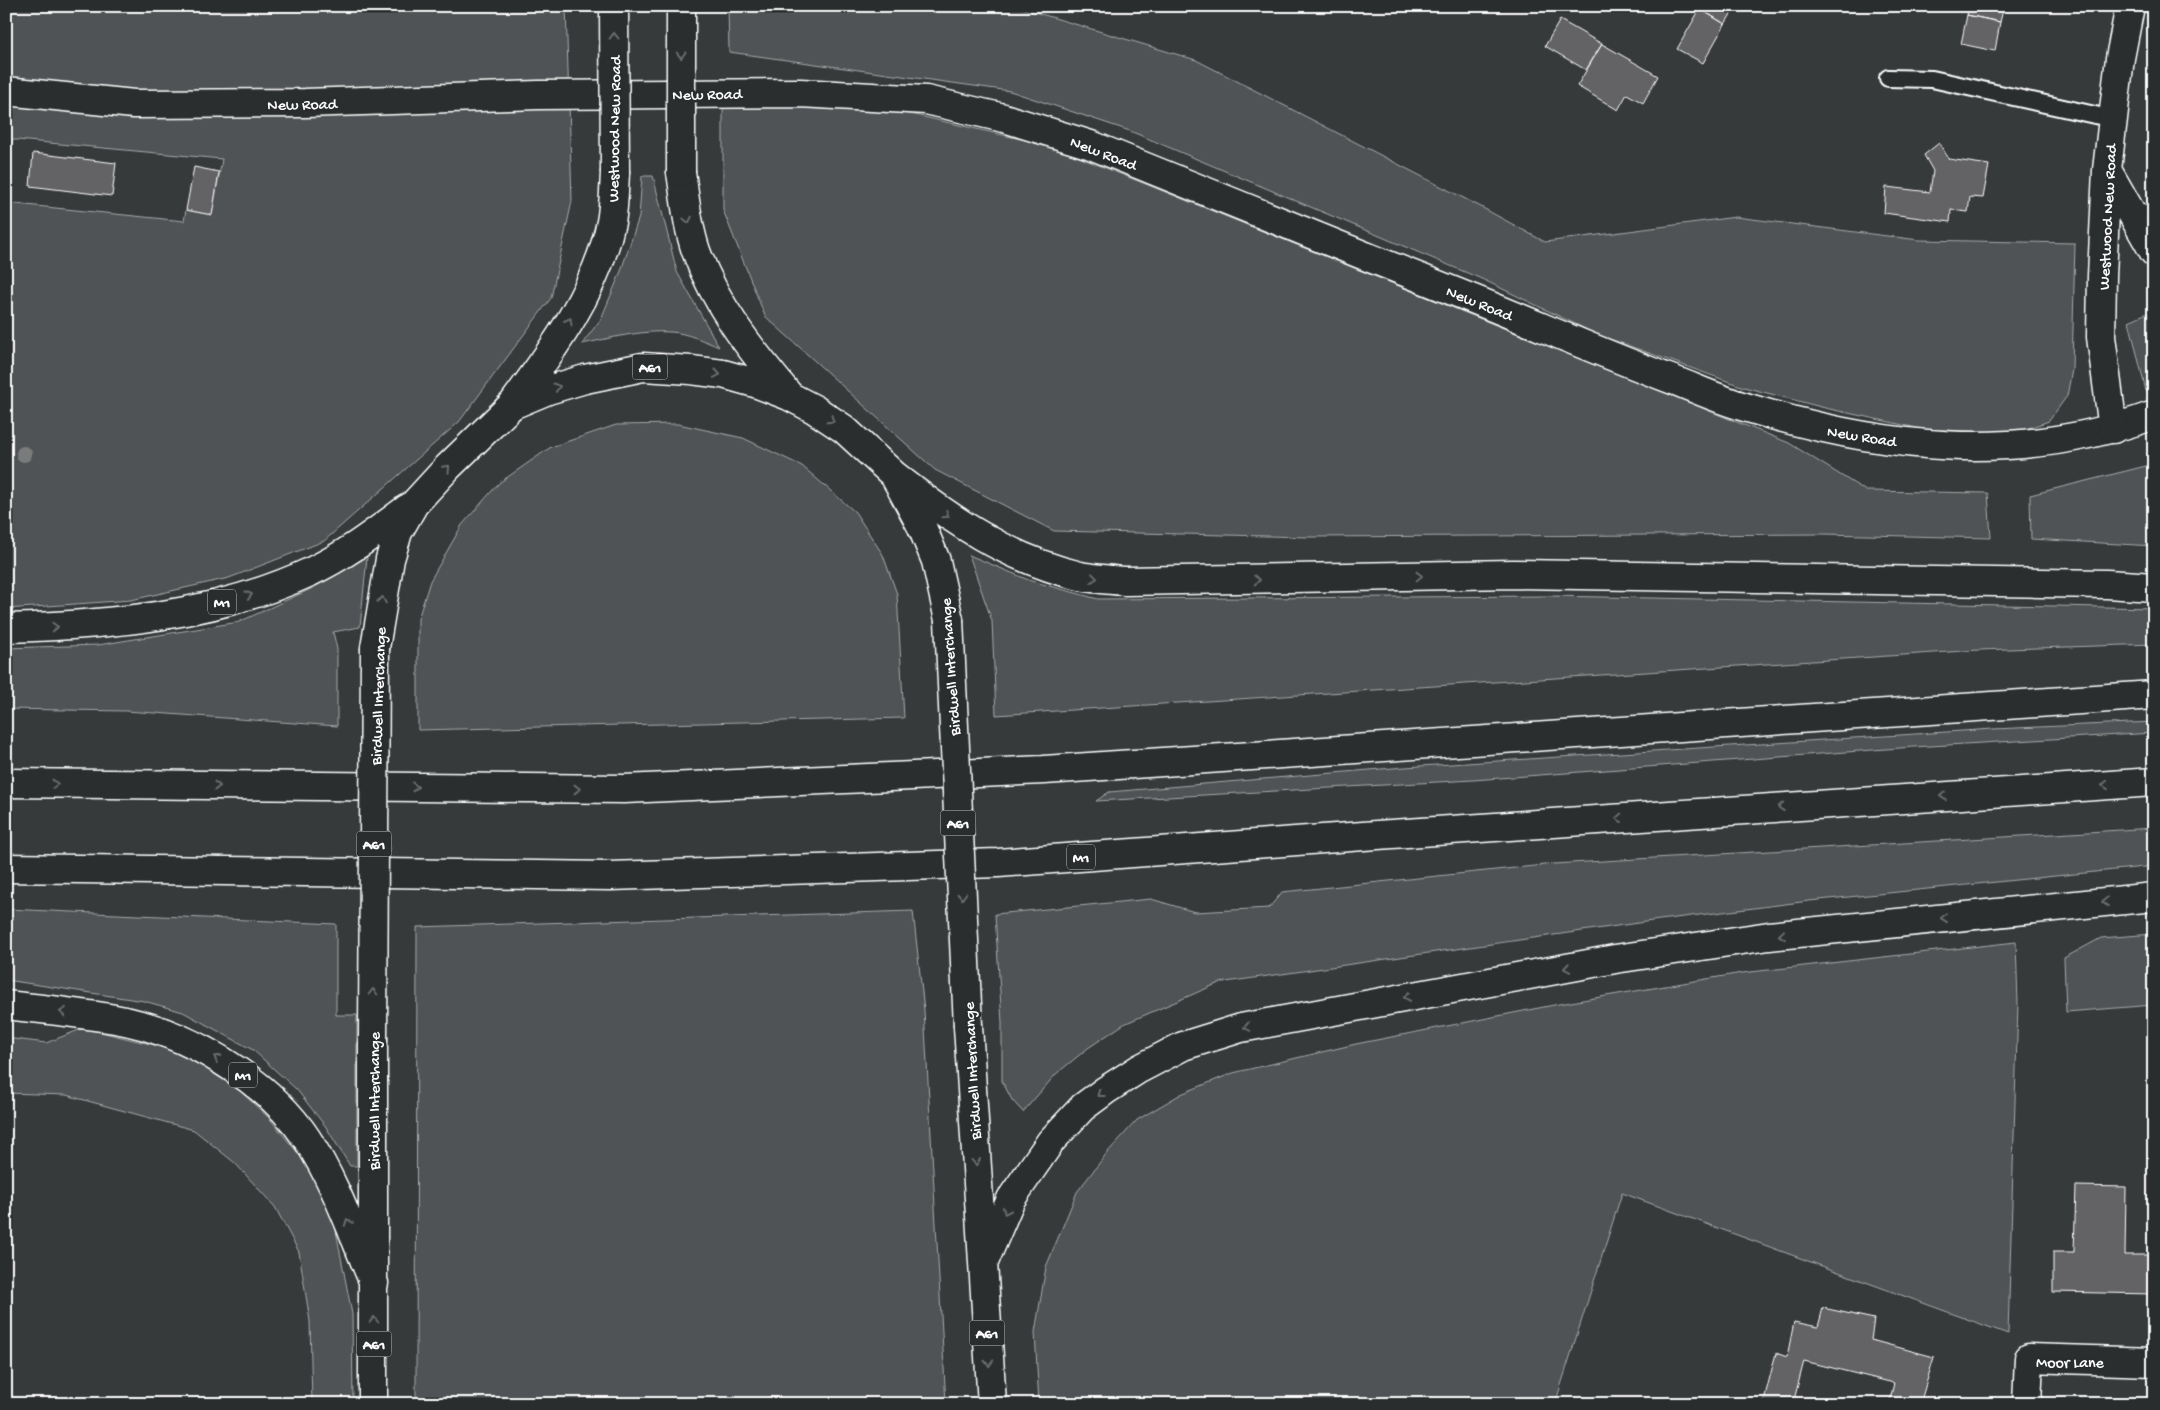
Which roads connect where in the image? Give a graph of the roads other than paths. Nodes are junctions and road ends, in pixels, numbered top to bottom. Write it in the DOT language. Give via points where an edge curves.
graph roads {
  1 [pos="614,6"];
  2 [pos="681,6"];
  3 [pos="2130,6"];
  4 [pos="1888,78"];
  5 [pos="6,91"];
  6 [pos="2112,119"];
  7 [pos="2107,170"];
  8 [pos="2143,214"];
  9 [pos="2154,252"];
  10 [pos="789,396"];
  11 [pos="512,404"];
  12 [pos="2154,415"];
  13 [pos="2113,429"];
  14 [pos="894,475"];
  15 [pos="414,504"];
  16 [pos="2154,587"];
  17 [pos="6,628"];
  18 [pos="2154,695"];
  19 [pos="2154,782"];
  20 [pos="6,783"];
  21 [pos="6,868"];
  22 [pos="2154,897"];
  23 [pos="6,1005"];
  24 [pos="984,1262"];
  25 [pos="374,1283"];
  26 [pos="2154,1362"];
  27 [pos="374,1404"];
  28 [pos="992,1404"];
  29 [pos="2027,1404"];
  11 -- 1 [label="main road, Westwood New Road / A61, one-way, bridge" via="567,326 600,258 611,222 615,172"];
  2 -- 10 [label="main road, A61, one-way, bridge" via="681,172 696,250 728,317"];
  3 -- 6 [label="main road, Westwood New Road"];
  4 -- 6 [label="lane" via="1932,79"];
  5 -- 13 [label="main road, New Road" via="134,104 800,92 926,100 1004,118 1091,145 1601,353 1742,407 1820,428 1924,445 2011,446"];
  6 -- 7 [label="main road, Westwood New Road"];
  7 -- 8 [label="main road"];
  7 -- 13 [label="main road, Westwood New Road" via="2101,337"];
  8 -- 9 [label="main road"];
  11 -- 10 [label="main road, Birdwell Interchange / A61, one-way" via="585,379 643,367 723,374"];
  10 -- 14 [label="main road, Birdwell Interchange / A61, one-way" via="844,429"];
  15 -- 11 [label="main road, Birdwell Interchange / A61, one-way"];
  12 -- 13 [label="main road, New Road"];
  14 -- 16 [label="main road, one-way" via="943,513 1011,553 1082,576 1126,581 1512,574"];
  14 -- 24 [label="main road, Birdwell Interchange / A61, one-way, bridge" via="936,561 949,620 974,1139"];
  17 -- 15 [label="main road, M1, one-way" via="148,618 248,596 335,559"];
  25 -- 15 [label="main road, Birdwell Interchange / A61, one-way, bridge" via="375,648 390,559 398,532"];
  20 -- 18 [label="main road, one-way" via="633,789 1044,770"];
  19 -- 21 [label="main road, M1, one-way" via="998,863 610,876"];
  22 -- 24 [label="main road, one-way" via="1759,938 1615,959 1241,1028 1183,1046 1106,1090 1051,1141 1012,1199"];
  25 -- 23 [label="main road, M1, one-way" via="322,1163 282,1110 242,1074 214,1056 157,1030 117,1019"];
  24 -- 28 [label="main road, Birdwell Interchange / A61, one-way"];
  27 -- 25 [label="main road, Birdwell Interchange / A61, one-way"];
  26 -- 29 [label="main road, Moor Lane" via="2029,1358"];
}
